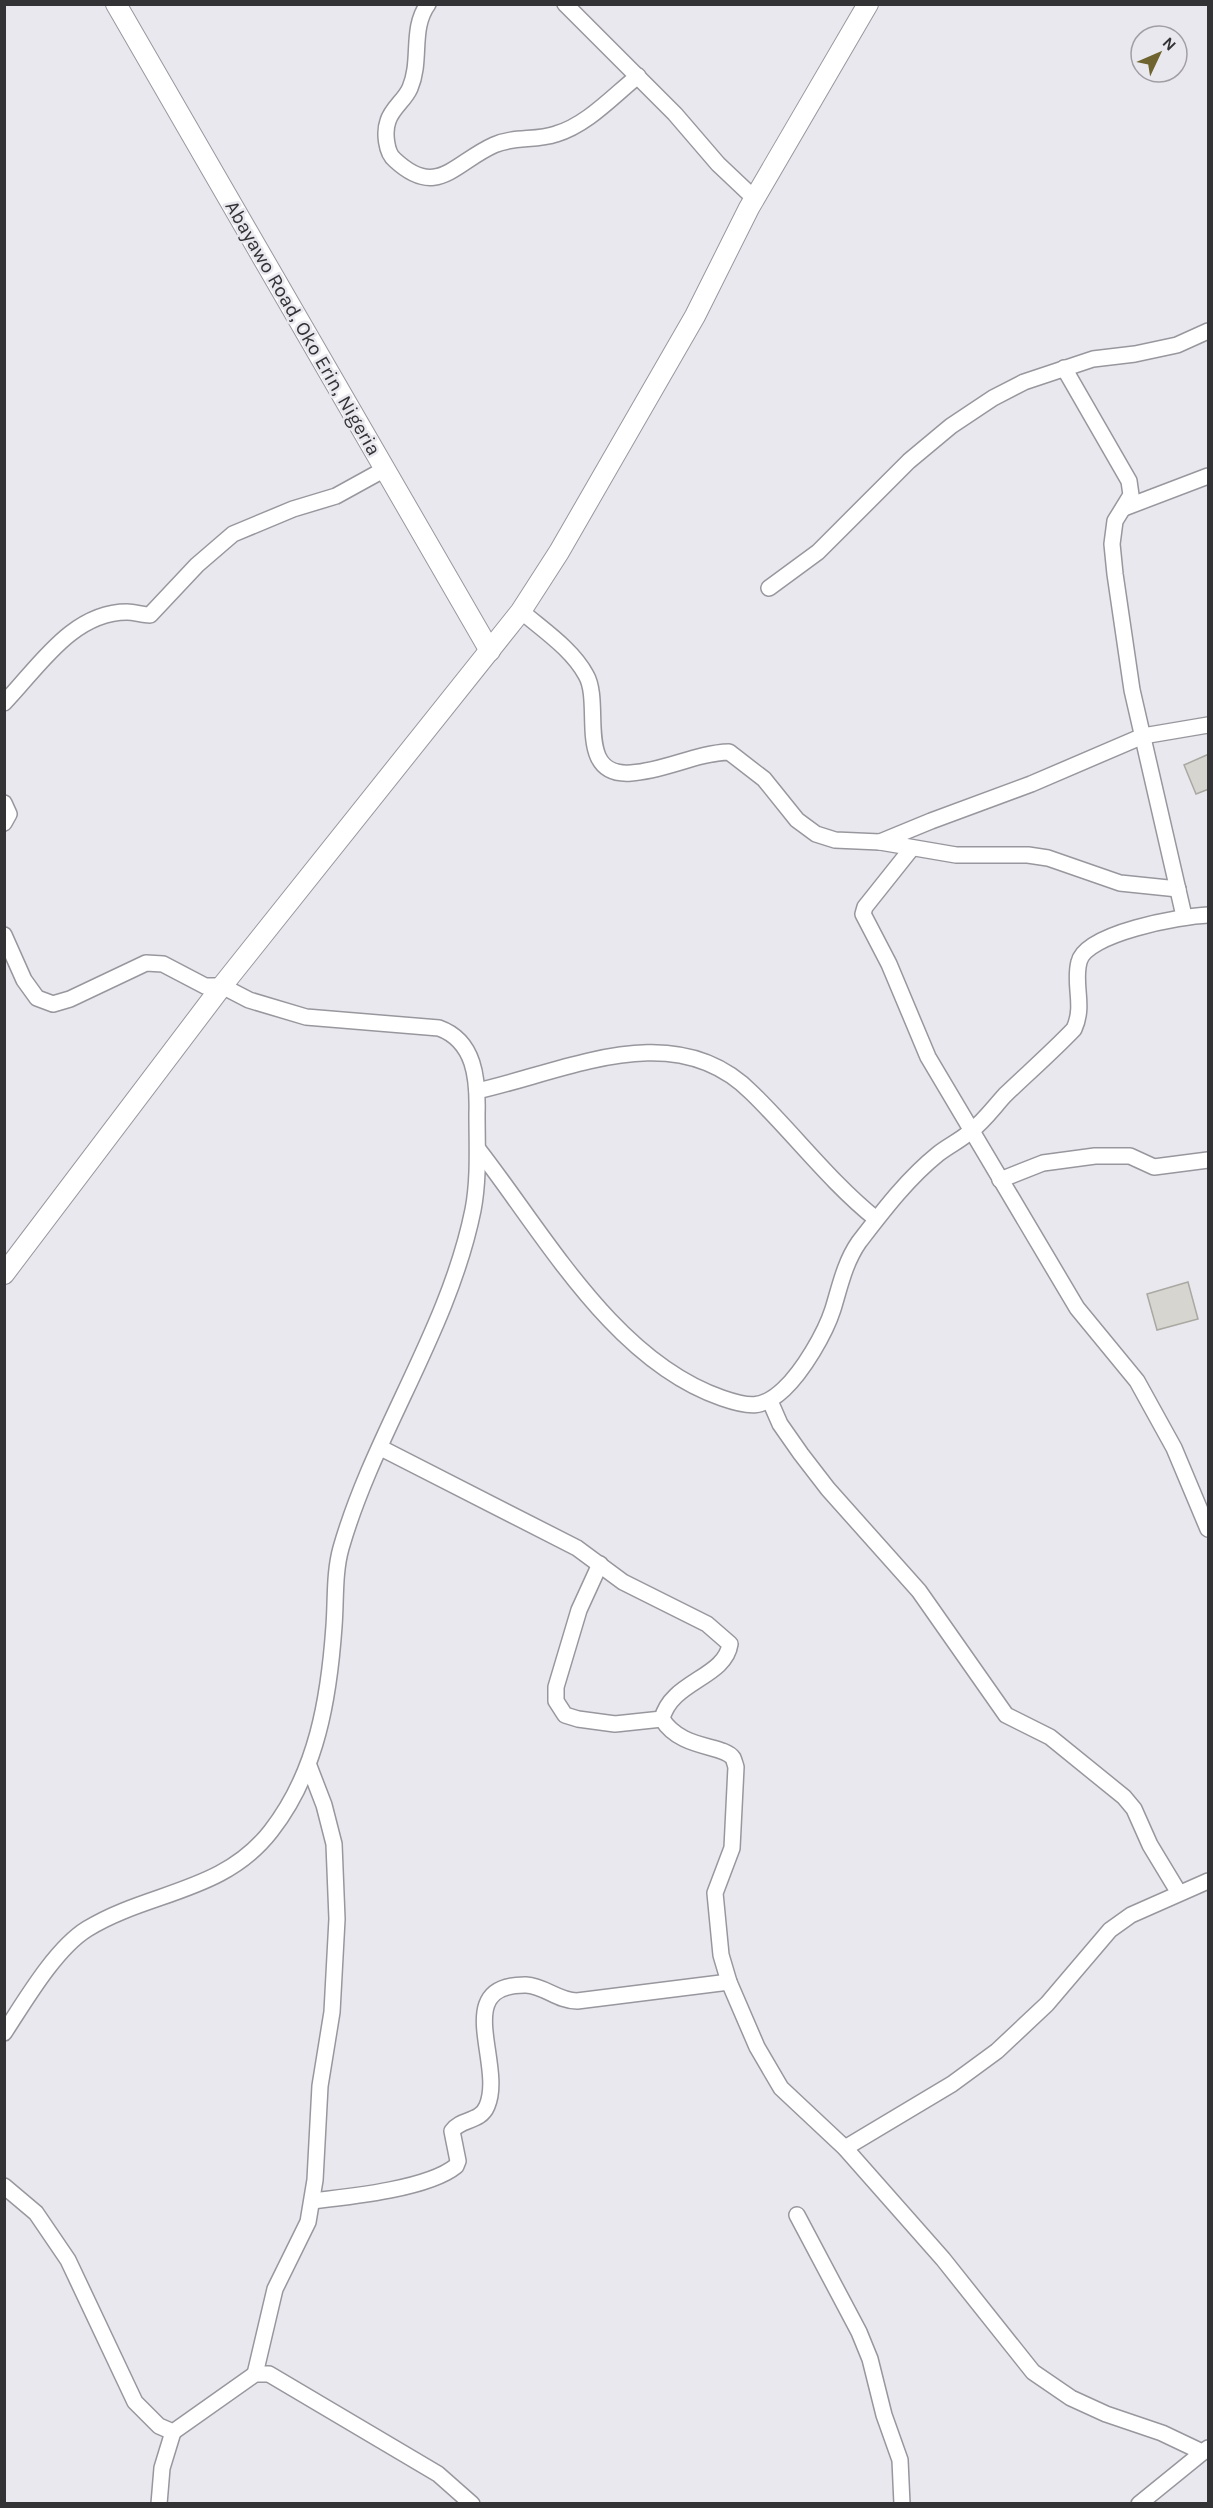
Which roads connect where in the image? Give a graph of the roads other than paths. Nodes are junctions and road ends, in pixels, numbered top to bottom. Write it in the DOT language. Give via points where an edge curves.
graph roads {
  1 [pos="116,4"];
  2 [pos="428,4"];
  3 [pos="565,4"];
  4 [pos="868,4"];
  5 [pos="638,76"];
  6 [pos="755,199"];
  7 [pos="1209,331"];
  8 [pos="1064,368"];
  9 [pos="385,469"];
  10 [pos="1209,476"];
  11 [pos="1124,508"];
  12 [pos="769,588"];
  13 [pos="521,611"];
  14 [pos="490,651"];
  15 [pos="4,703"];
  16 [pos="1209,725"];
  17 [pos="1143,736"];
  18 [pos="4,803"];
  19 [pos="4,823"];
  20 [pos="880,842"];
  21 [pos="912,848"];
  22 [pos="1178,889"];
  23 [pos="1209,915"];
  24 [pos="1184,916"];
  25 [pos="4,935"];
  26 [pos="222,986"];
  27 [pos="477,1090"];
  28 [pos="973,1130"];
  29 [pos="478,1149"];
  30 [pos="1209,1160"];
  31 [pos="1000,1180"];
  32 [pos="876,1219"];
  33 [pos="7,1265"];
  34 [pos="770,1401"];
  35 [pos="381,1448"];
  36 [pos="1209,1529"];
  37 [pos="600,1564"];
  38 [pos="662,1719"];
  39 [pos="309,1766"];
  40 [pos="1209,1881"];
  41 [pos="1179,1893"];
  42 [pos="729,1982"];
  43 [pos="4,2032"];
  44 [pos="845,2148"];
  45 [pos="4,2186"];
  46 [pos="312,2201"];
  47 [pos="797,2215"];
  48 [pos="255,2374"];
  49 [pos="173,2432"];
  50 [pos="1205,2450"];
  51 [pos="159,2504"];
  52 [pos="472,2504"];
  53 [pos="902,2504"];
  54 [pos="1139,2504"];
  1 -- 9 [label="street, Abayawo Road, Oko Erin, Nigeria"];
  2 -- 5 [label="street" via="416,34 418,63 410,90 388,121 386,136 392,158 410,173 427,179 441,177 494,146 518,138 557,134 577,124"];
  3 -- 5 [label="street"];
  4 -- 6 [label="street"];
  5 -- 6 [label="street"];
  6 -- 13 [label="street" via="695,316"];
  7 -- 8 [label="street" via="1177,345 1093,359"];
  8 -- 11 [label="street" via="1129,481 1131,495"];
  8 -- 12 [label="street" via="993,398 951,426 909,460 818,552"];
  9 -- 14 [label="street, Abayawo Road, Oko Erin, Nigeria"];
  9 -- 15 [label="street" via="336,496 233,534 196,565 150,615 128,612 90,619 75,629"];
  10 -- 11 [label="street"];
  11 -- 17 [label="street" via="1114,521 1112,544 1132,690"];
  13 -- 14 [label="street"];
  13 -- 20 [label="street" via="561,644 588,676 594,702 592,743 599,758 614,772 631,773 729,752 764,779 797,820 816,834 835,840"];
  14 -- 26 [label="street"];
  16 -- 17 [label="street"];
  17 -- 20 [label="street" via="1032,784"];
  17 -- 22 [label="street"];
  18 -- 19 [label="street" via="9,814"];
  20 -- 21 [label="street"];
  21 -- 22 [label="street" via="956,855 1048,858 1120,883"];
  21 -- 28 [label="street" via="870,898 863,914 928,1057"];
  22 -- 24 [label="street"];
  23 -- 24 [label="street"];
  24 -- 28 [label="street" via="1099,941 1079,958 1076,977 1080,1016 1074,1029"];
  25 -- 26 [label="street" via="24,980 37,998 53,1004 146,963 163,964 205,986"];
  26 -- 27 [label="street" via="249,1000 306,1017 439,1028 454,1033 467,1046"];
  26 -- 33 [label="street"];
  27 -- 29 [label="street"];
  27 -- 32 [label="street" via="608,1057 646,1052 688,1055 724,1069 752,1091 835,1182"];
  28 -- 31 [label="street"];
  28 -- 32 [label="street" via="937,1155"];
  29 -- 34 [label="street" via="570,1274 656,1362 706,1392 736,1403 757,1406"];
  29 -- 35 [label="street" via="473,1208 465,1241 415,1373"];
  30 -- 31 [label="street" via="1154,1167 1130,1156 1095,1156 1043,1163"];
  31 -- 36 [label="street" via="1077,1308 1137,1381 1174,1448"];
  32 -- 34 [label="street" via="855,1249 832,1311 806,1362"];
  34 -- 41 [label="street" via="801,1454 926,1599 1006,1715 1050,1737 1124,1797"];
  35 -- 37 [label="street" via="546,1531"];
  35 -- 39 [label="street" via="340,1549 331,1664"];
  37 -- 38 [label="street" via="650,1598 707,1624 730,1644 719,1665 679,1692"];
  37 -- 38 [label="street" via="579,1610 556,1687 556,1701 565,1715 578,1719 615,1724"];
  38 -- 42 [label="street" via="681,1738 725,1753 736,1767 732,1848 715,1893 721,1955"];
  39 -- 43 [label="street" via="288,1806 254,1849 234,1866 194,1887 85,1931 64,1950"];
  39 -- 46 [label="street" via="334,1844 338,1919"];
  40 -- 41 [label="street"];
  41 -- 44 [label="street" via="1110,1929 1047,2004 997,2051 952,2084"];
  42 -- 44 [label="street" via="757,2047 781,2088"];
  42 -- 46 [label="street" via="577,2001 559,1998 539,1986 501,1986 486,2000 484,2026 491,2096 478,2118 457,2124 452,2131 456,2166 435,2178 369,2195"];
  44 -- 50 [label="street" via="943,2259 1033,2372 1071,2398 1106,2414"];
  45 -- 49 [label="street" via="36,2213 68,2260 135,2402 159,2426"];
  46 -- 48 [label="street" via="308,2222 275,2289"];
  47 -- 53 [label="street" via="870,2359 900,2460"];
  48 -- 49 [label="street"];
  48 -- 52 [label="street" via="269,2374 300,2391 438,2474"];
  49 -- 51 [label="street" via="162,2468"];
  50 -- 54 [label="street"];
}
